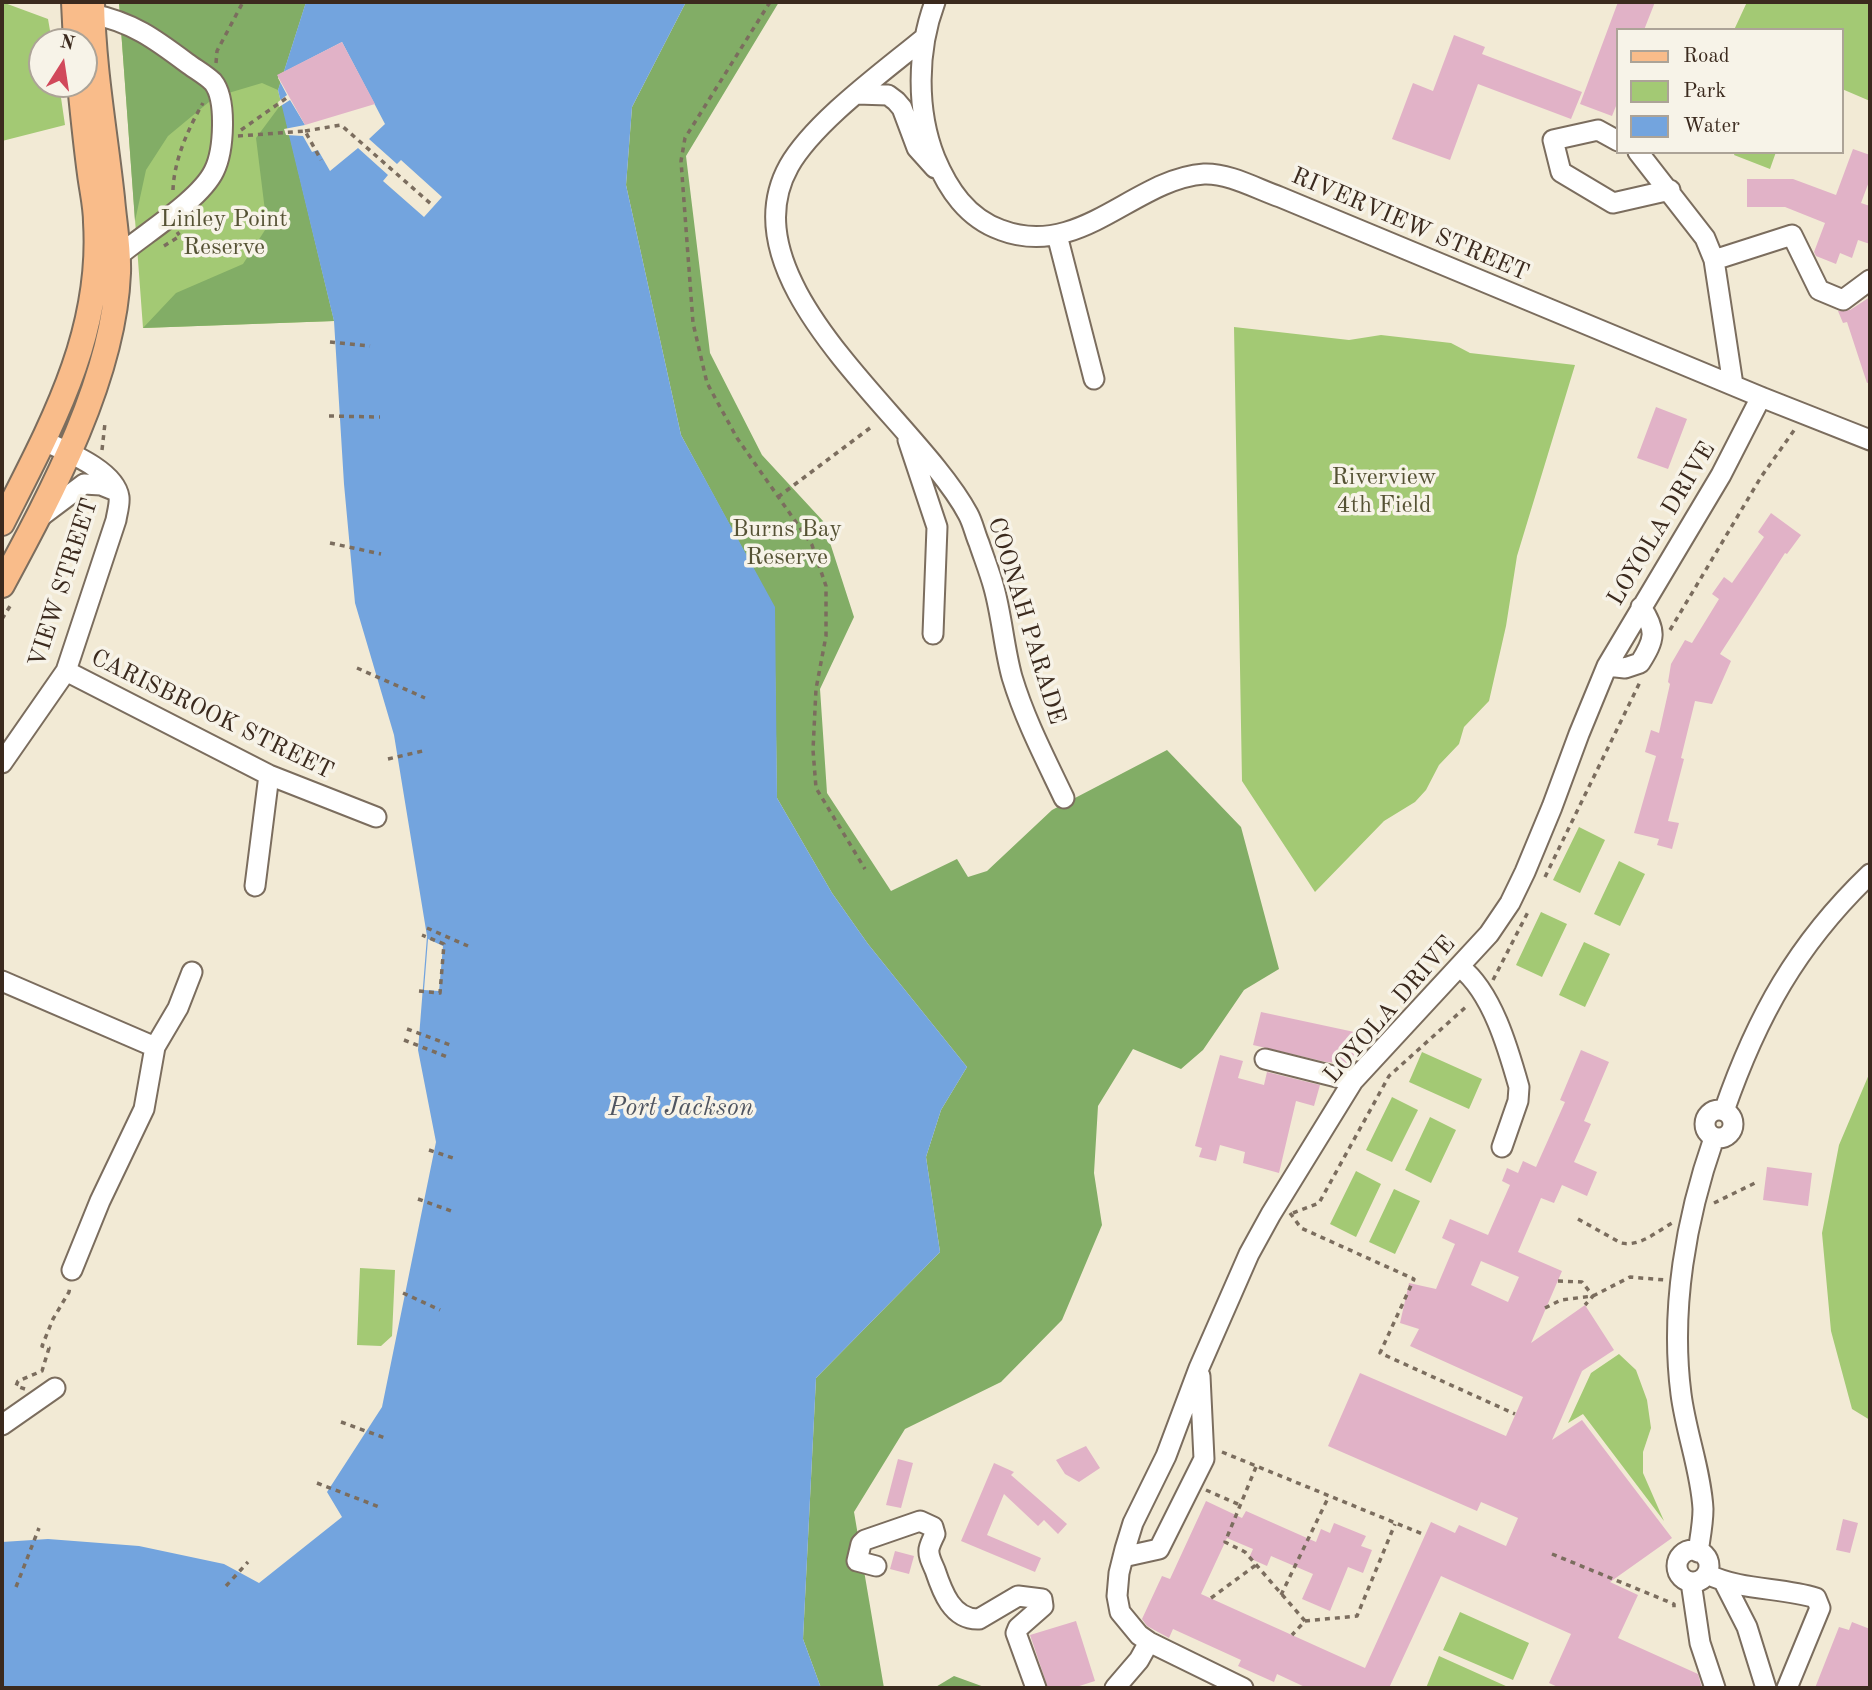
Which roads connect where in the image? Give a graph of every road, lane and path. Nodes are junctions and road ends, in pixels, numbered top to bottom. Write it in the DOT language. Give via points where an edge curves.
graph roads {
  1 [pos="771,2"];
  2 [pos="935,2"];
  3 [pos="86,6"];
  4 [pos="80,28"];
  5 [pos="923,39"];
  6 [pos="857,94"];
  7 [pos="288,97"];
  8 [pos="82,98"];
  9 [pos="306,131"];
  10 [pos="1616,140"];
  11 [pos="1640,154"];
  12 [pos="321,160"];
  13 [pos="943,177"];
  14 [pos="1670,190"];
  15 [pos="431,204"];
  16 [pos="1057,235"];
  17 [pos="118,256"];
  18 [pos="1714,260"];
  19 [pos="1870,280"];
  20 [pos="330,342"];
  21 [pos="370,346"];
  22 [pos="1094,379"];
  23 [pos="1733,385"];
  24 [pos="1761,397"];
  25 [pos="329,416"];
  26 [pos="380,417"];
  27 [pos="879,421"];
  28 [pos="906,432"];
  29 [pos="1870,440"];
  30 [pos="44,441"];
  31 [pos="69,452"];
  32 [pos="117,492"];
  33 [pos="778,497"];
  34 [pos="34,522"];
  35 [pos="2,523"];
  36 [pos="330,543"];
  37 [pos="381,554"];
  38 [pos="2,585"];
  39 [pos="1641,607"];
  40 [pos="933,634"];
  41 [pos="1607,666"];
  42 [pos="357,668"];
  43 [pos="66,671"];
  44 [pos="425,698"];
  45 [pos="427,750"];
  46 [pos="388,759"];
  47 [pos="2,763"];
  48 [pos="269,775"];
  49 [pos="1064,798"];
  50 [pos="376,817"];
  51 [pos="865,869"];
  52 [pos="1870,874"];
  53 [pos="255,886"];
  54 [pos="427,928"];
  55 [pos="422,935"];
  56 [pos="468,946"];
  57 [pos="1460,967"];
  58 [pos="192,972"];
  59 [pos="2,981"];
  60 [pos="419,991"];
  61 [pos="407,1029"];
  62 [pos="404,1040"];
  63 [pos="453,1046"];
  64 [pos="155,1047"];
  65 [pos="450,1058"];
  66 [pos="1265,1059"];
  67 [pos="1353,1081"];
  68 [pos="1502,1147"];
  69 [pos="429,1150"];
  70 [pos="456,1158"];
  71 [pos="1755,1183"];
  72 [pos="418,1199"];
  73 [pos="1278,1203"];
  74 [pos="454,1212"];
  75 [pos="1693,1213"];
  76 [pos="1578,1219"];
  77 [pos="72,1270"];
  78 [pos="1558,1281"];
  79 [pos="1682,1281"];
  80 [pos="403,1293"];
  81 [pos="1594,1296"];
  82 [pos="1585,1305"];
  83 [pos="1545,1308"];
  84 [pos="440,1310"];
  85 [pos="1199,1368"];
  86 [pos="55,1388"];
  87 [pos="36,1401"];
  88 [pos="1515,1415"];
  89 [pos="341,1422"];
  90 [pos="2,1425"];
  91 [pos="384,1438"];
  92 [pos="1203,1445"];
  93 [pos="1256,1466"];
  94 [pos="317,1483"];
  95 [pos="1198,1487"];
  96 [pos="1329,1496"];
  97 [pos="1240,1505"];
  98 [pos="382,1508"];
  99 [pos="1395,1523"];
  100 [pos="38,1528"];
  101 [pos="1425,1535"];
  102 [pos="1698,1552"];
  103 [pos="1552,1554"];
  104 [pos="1123,1557"];
  105 [pos="248,1562"];
  106 [pos="1256,1565"];
  107 [pos="876,1566"];
  108 [pos="1707,1579"];
  109 [pos="226,1586"];
  110 [pos="16,1587"];
  111 [pos="1281,1595"];
  112 [pos="1211,1598"];
  113 [pos="1674,1608"];
  114 [pos="1305,1621"];
  115 [pos="1292,1635"];
  116 [pos="1149,1642"];
  117 [pos="1219,1683"];
  118 [pos="1036,1688"];
  119 [pos="1115,1688"];
  120 [pos="1243,1688"];
  121 [pos="1715,1688"];
  122 [pos="1766,1688"];
  123 [pos="1787,1688"];
  1 -- 33 [label="path" via="685,138 681,161 693,323 707,383 737,438"];
  2 -- 5 [label="street, RIVERVIEW STREET"];
  3 -- 4 [label="main road"];
  3 -- 17 [label="main road"];
  3 -- 17 [label="street" via="147,33 214,83 223,111 223,138 214,171 192,198"];
  5 -- 6 [label="street, COONAH PARADE"];
  5 -- 13 [label="street, RIVERVIEW STREET" via="923,106"];
  6 -- 13 [label="street, RIVERVIEW STREET" via="888,95 896,101 917,148"];
  6 -- 28 [label="street, COONAH PARADE" via="810,137 789,166 778,193 778,247 819,330"];
  7 -- 9 [label="path" via="233,135"];
  8 -- 30 [label="main road" via="96,220 96,277 85,335"];
  9 -- 12 [label="path"];
  9 -- 15 [label="path" via="341,125"];
  10 -- 14 [label="street" via="1598,130 1553,140 1561,172 1613,203"];
  11 -- 14 [label="street"];
  13 -- 16 [label="street, RIVERVIEW STREET" via="967,209 994,228 1023,237"];
  14 -- 18 [label="street" via="1705,238"];
  16 -- 22 [label="street"];
  16 -- 23 [label="street, RIVERVIEW STREET" via="1167,185 1203,174 1219,175"];
  17 -- 31 [label="main road" via="106,346"];
  18 -- 19 [label="street" via="1792,235 1819,290 1843,300"];
  18 -- 23 [label="street"];
  20 -- 21 [label="path"];
  23 -- 24 [label="street, RIVERVIEW STREET"];
  24 -- 29 [label="street, RIVERVIEW STREET"];
  24 -- 39 [label="street, LOYOLA DRIVE" via="1721,475"];
  25 -- 26 [label="path"];
  27 -- 33 [label="path"];
  28 -- 40 [label="street, COONAH PARADE" via="937,527"];
  28 -- 49 [label="street, COONAH PARADE" via="969,514 995,589 1011,674 1028,726"];
  30 -- 31 [label="street, VIEW STREET"];
  30 -- 35 [label="main road"];
  31 -- 32 [label="street, VIEW STREET" via="96,469"];
  31 -- 34 [label="main road"];
  32 -- 34 [label="street" via="84,484"];
  32 -- 43 [label="street, VIEW STREET" via="116,520"];
  33 -- 51 [label="path" via="812,545 826,586 826,636 816,688 816,788"];
  34 -- 38 [label="main road"];
  36 -- 37 [label="path"];
  39 -- 41 [label="street, LOYOLA DRIVE"];
  39 -- 41 [label="street" via="1652,624 1652,644 1640,663 1625,668"];
  41 -- 57 [label="street, LOYOLA DRIVE" via="1510,903"];
  42 -- 44 [label="path"];
  43 -- 47 [label="street, VIEW STREET"];
  43 -- 48 [label="street, CARISBROOK STREET"];
  45 -- 46 [label="path"];
  48 -- 50 [label="street, CARISBROOK STREET"];
  48 -- 53 [label="street"];
  52 -- 75 [label="street" via="1828,917 1768,1004 1724,1111 1710,1114 1705,1122 1706,1131 1714,1138"];
  54 -- 56 [label="path"];
  55 -- 60 [label="path" via="444,944 440,993"];
  57 -- 67 [label="street, LOYOLA DRIVE"];
  57 -- 68 [label="street" via="1472,976 1488,1003 1519,1087"];
  58 -- 64 [label="street"];
  59 -- 64 [label="street"];
  61 -- 63 [label="path"];
  62 -- 65 [label="path"];
  64 -- 77 [label="street" via="144,1109"];
  66 -- 67 [label="street"];
  67 -- 73 [label="street, LOYOLA DRIVE"];
  69 -- 70 [label="path"];
  71 -- 75 [label="path"];
  72 -- 74 [label="path"];
  73 -- 85 [label="street, LOYOLA DRIVE" via="1249,1254"];
  73 -- 88 [label="path" via="1301,1228 1414,1279 1380,1353"];
  75 -- 76 [label="path" via="1629,1245"];
  75 -- 79 [label="street"];
  77 -- 87 [label="path" via="69,1292 42,1346 49,1348 42,1371 16,1386"];
  78 -- 81 [label="path" via="1582,1282"];
  79 -- 81 [label="path" via="1630,1277"];
  79 -- 102 [label="street" via="1678,1345 1681,1393 1701,1490"];
  80 -- 84 [label="path"];
  81 -- 82 [label="path"];
  81 -- 83 [label="path" via="1561,1300"];
  85 -- 92 [label="street"];
  85 -- 104 [label="street, LOYOLA DRIVE"];
  86 -- 87 [label="street"];
  87 -- 90 [label="street"];
  89 -- 91 [label="path"];
  92 -- 93 [label="path"];
  92 -- 104 [label="street" via="1204,1459 1159,1549"];
  93 -- 96 [label="path"];
  93 -- 97 [label="path"];
  94 -- 98 [label="path"];
  95 -- 97 [label="path"];
  96 -- 99 [label="path"];
  96 -- 111 [label="path"];
  97 -- 106 [label="path" via="1225,1542 1245,1552"];
  99 -- 101 [label="path"];
  99 -- 114 [label="path" via="1357,1616"];
  100 -- 110 [label="path"];
  102 -- 108 [label="street" via="1708,1562"];
  102 -- 108 [label="street" via="1684,1553 1677,1564 1680,1576"];
  103 -- 113 [label="path" via="1674,1604"];
  104 -- 116 [label="street, LOYOLA DRIVE" via="1117,1596 1120,1612"];
  105 -- 109 [label="path"];
  106 -- 111 [label="path"];
  106 -- 112 [label="path"];
  107 -- 118 [label="street" via="857,1561 864,1540 920,1521 933,1527 929,1555 945,1598 961,1614 979,1619 1010,1599 1042,1599 1043,1606 1016,1633"];
  108 -- 121 [label="street" via="1700,1643"];
  108 -- 122 [label="street" via="1747,1627"];
  108 -- 123 [label="street" via="1816,1598 1820,1608"];
  111 -- 114 [label="path"];
  114 -- 115 [label="path"];
  116 -- 117 [label="street, LOYOLA DRIVE"];
  116 -- 119 [label="street"];
  117 -- 120 [label="street, LOYOLA DRIVE"];
}
